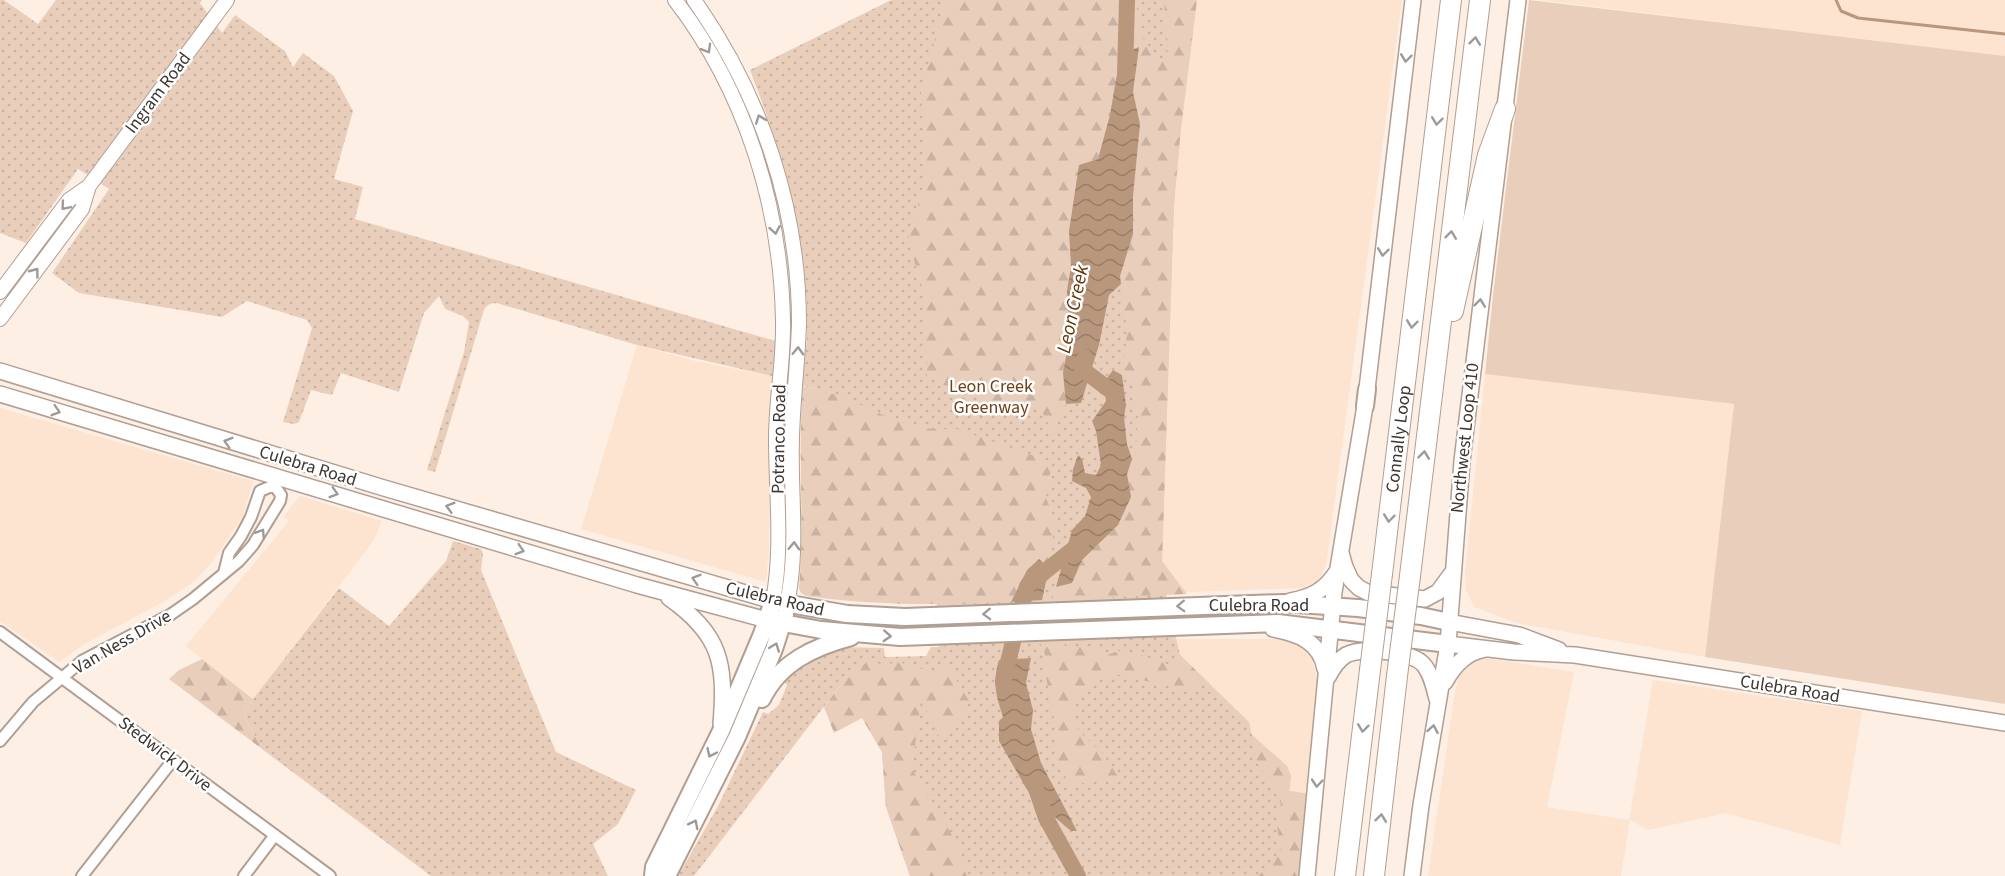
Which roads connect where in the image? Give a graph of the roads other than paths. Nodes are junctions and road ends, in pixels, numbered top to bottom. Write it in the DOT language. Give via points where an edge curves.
graph roads {
  1 [pos="227,0"];
  2 [pos="675,0"];
  3 [pos="694,0"];
  4 [pos="1413,0"];
  5 [pos="1451,0"];
  6 [pos="1480,0"];
  7 [pos="1518,0"];
  8 [pos="1505,110"];
  9 [pos="769,144"];
  10 [pos="754,149"];
  11 [pos="88,186"];
  12 [pos="0,292"];
  13 [pos="0,319"];
  14 [pos="783,322"];
  15 [pos="799,322"];
  16 [pos="1437,356"];
  17 [pos="0,371"];
  18 [pos="0,394"];
  19 [pos="284,459"];
  20 [pos="276,481"];
  21 [pos="1341,550"];
  22 [pos="224,573"];
  23 [pos="1336,573"];
  24 [pos="1453,577"];
  25 [pos="659,591"];
  26 [pos="780,603"];
  27 [pos="1282,603"];
  28 [pos="1333,606"];
  29 [pos="775,622"];
  30 [pos="1449,622"];
  31 [pos="1249,624"];
  32 [pos="1330,629"];
  33 [pos="1499,630"];
  34 [pos="0,632"];
  35 [pos="861,634"];
  36 [pos="1448,644"];
  37 [pos="1488,649"];
  38 [pos="1575,655"];
  39 [pos="62,677"];
  40 [pos="1326,683"];
  41 [pos="1438,702"];
  42 [pos="2005,723"];
  43 [pos="721,731"];
  44 [pos="737,737"];
  45 [pos="0,741"];
  46 [pos="173,760"];
  47 [pos="275,835"];
  48 [pos="82,876"];
  49 [pos="244,876"];
  50 [pos="330,876"];
  51 [pos="653,876"];
  52 [pos="667,876"];
  53 [pos="1307,876"];
  54 [pos="1346,876"];
  55 [pos="1374,876"];
  56 [pos="1412,876"];
  1 -- 11 [label="street, Ingram Road"];
  2 -- 10 [label="street, Potranco Road, one-way" via="719,69"];
  9 -- 3 [label="street, Potranco Road, one-way" via="732,60"];
  4 -- 21 [label="main road, one-way" via="1366,398"];
  5 -- 54 [label="highway, Connally Loop, one-way, bridge"];
  16 -- 6 [label="highway, Connally Loop, one-way"];
  7 -- 8 [label="main road, Northwest Loop 410"];
  8 -- 16 [label="highway" via="1488,155 1453,313"];
  24 -- 8 [label="main road, Northwest Loop 410, one-way" via="1462,451"];
  9 -- 10 [label="street"];
  9 -- 15 [label="street, Potranco Road" via="790,224"];
  10 -- 14 [label="street, Potranco Road, one-way" via="774,228"];
  11 -- 12 [label="street, Ingram Road, one-way" via="69,200"];
  13 -- 11 [label="street, Ingram Road, one-way" via="82,209"];
  14 -- 15 [label="street"];
  14 -- 26 [label="street, Potranco Road" via="776,438"];
  26 -- 15 [label="street, Potranco Road, one-way" via="793,568 795,540 792,437"];
  55 -- 16 [label="highway, Connally Loop, one-way, bridge"];
  19 -- 17 [label="main road, Culebra Road, one-way"];
  18 -- 20 [label="main road, Culebra Road, one-way"];
  19 -- 20 [label="street"];
  26 -- 19 [label="main road, Culebra Road, one-way"];
  20 -- 22 [label="street, Van Ness Drive" via="260,491 251,517 229,553"];
  22 -- 20 [label="street, Van Ness Drive, one-way" via="253,545 280,501"];
  20 -- 25 [label="main road, Culebra Road, one-way"];
  21 -- 23 [label="main road"];
  21 -- 24 [label="main road" via="1351,580 1369,593 1425,599"];
  22 -- 39 [label="street, Van Ness Drive" via="170,615 99,651"];
  23 -- 27 [label="main road" via="1316,594"];
  23 -- 28 [label="main road"];
  24 -- 30 [label="main road, Northwest Loop 410"];
  24 -- 33 [label="main road" via="1455,598 1465,614"];
  25 -- 29 [label="main road, Culebra Road"];
  25 -- 43 [label="main road" via="696,620 716,649 723,680"];
  27 -- 26 [label="main road, Culebra Road, one-way" via="930,616 862,615"];
  26 -- 29 [label="main road, Potranco Road"];
  27 -- 28 [label="main road, Culebra Road"];
  28 -- 30 [label="main road, Culebra Road"];
  28 -- 32 [label="main road"];
  29 -- 35 [label="main road, Culebra Road"];
  29 -- 43 [label="main road, Potranco Road"];
  44 -- 29 [label="main road, Potranco Road, one-way" via="774,650"];
  30 -- 33 [label="main road, Culebra Road"];
  30 -- 36 [label="main road, Northwest Loop 410"];
  31 -- 32 [label="main road, Culebra Road"];
  35 -- 31 [label="main road, Culebra Road, one-way" via="931,636"];
  31 -- 40 [label="main road" via="1307,639 1322,656"];
  32 -- 36 [label="main road, Culebra Road"];
  32 -- 40 [label="main road"];
  33 -- 38 [label="main road, Culebra Road"];
  34 -- 39 [label="street, Stedwick Drive"];
  35 -- 44 [label="main road" via="825,644 793,661 777,676"];
  36 -- 37 [label="main road, Culebra Road"];
  36 -- 41 [label="main road, Northwest Loop 410"];
  37 -- 38 [label="main road, Culebra Road"];
  37 -- 41 [label="main road" via="1471,653 1456,665"];
  38 -- 42 [label="main road, Culebra Road"];
  39 -- 45 [label="street, Van Ness Drive" via="33,702"];
  39 -- 46 [label="street, Stedwick Drive"];
  40 -- 41 [label="main road" via="1337,663 1352,652 1402,654 1423,665"];
  40 -- 53 [label="main road, one-way"];
  56 -- 41 [label="main road, Northwest Loop 410, one-way"];
  43 -- 51 [label="main road, Potranco Road, one-way"];
  52 -- 44 [label="main road, Potranco Road, one-way"];
  46 -- 47 [label="street, Stedwick Drive"];
  46 -- 48 [label="street"];
  47 -- 49 [label="street"];
  47 -- 50 [label="street, Stedwick Drive"];
}
